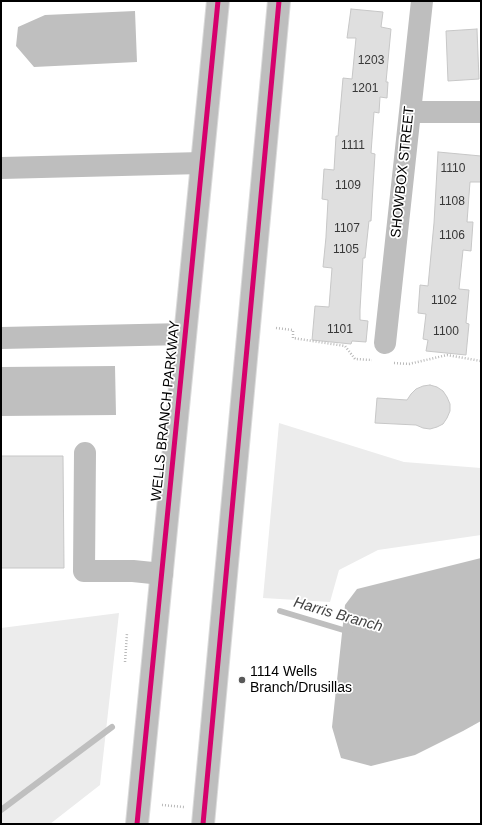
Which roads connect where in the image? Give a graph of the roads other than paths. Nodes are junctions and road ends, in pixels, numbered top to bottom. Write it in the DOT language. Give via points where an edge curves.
graph roads {
  1 [pos="218,1"];
  2 [pos="279,1"];
  3 [pos="422,1"];
  4 [pos="410,112"];
  5 [pos="481,112"];
  6 [pos="202,163"];
  7 [pos="1,168"];
  8 [pos="185,334"];
  9 [pos="1,338"];
  10 [pos="385,343"];
  11 [pos="85,453"];
  12 [pos="162,574"];
  13 [pos="137,824"];
  14 [pos="203,824"];
  1 -- 6 [label="main road, WELLS BRANCH PARKWAY"];
  2 -- 14 [label="main road"];
  3 -- 4 [label="main road, SHOWBOX STREET"];
  4 -- 5 [label="main road"];
  4 -- 10 [label="main road, SHOWBOX STREET"];
  6 -- 7 [label="main road"];
  6 -- 8 [label="main road, WELLS BRANCH PARKWAY"];
  8 -- 9 [label="main road"];
  8 -- 12 [label="main road, WELLS BRANCH PARKWAY"];
  11 -- 12 [label="main road" via="84,571"];
  12 -- 13 [label="main road, WELLS BRANCH PARKWAY"];
}
